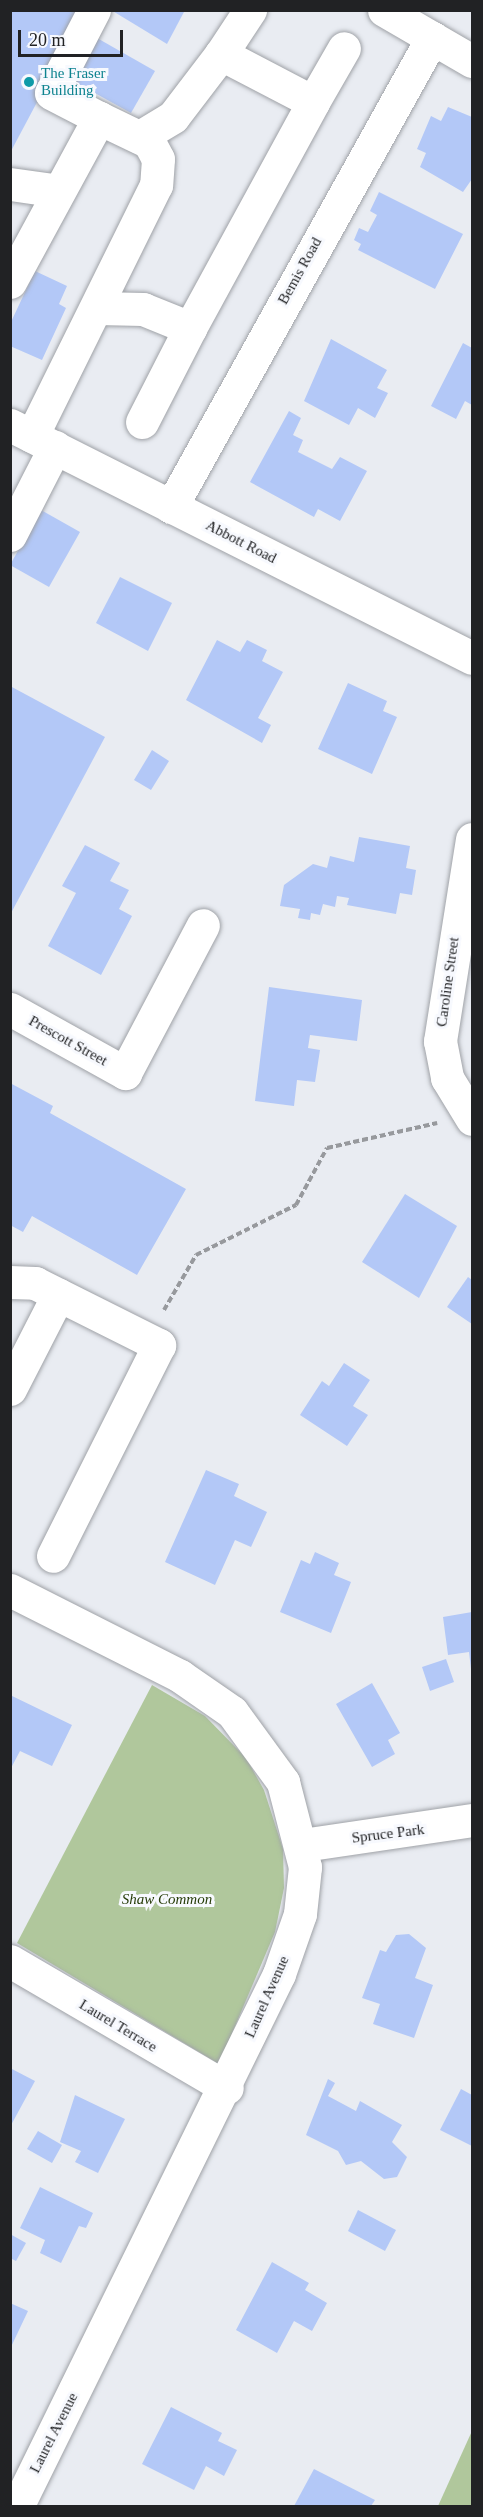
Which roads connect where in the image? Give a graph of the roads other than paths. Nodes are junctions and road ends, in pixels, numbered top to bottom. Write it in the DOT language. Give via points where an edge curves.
graph roads {
  1 [pos="94,10"];
  2 [pos="250,10"];
  3 [pos="384,10"];
  4 [pos="432,38"];
  5 [pos="344,48"];
  6 [pos="221,54"];
  7 [pos="472,61"];
  8 [pos="313,102"];
  9 [pos="99,118"];
  10 [pos="140,137"];
  11 [pos="10,184"];
  12 [pos="59,191"];
  13 [pos="10,282"];
  14 [pos="97,308"];
  15 [pos="190,328"];
  16 [pos="142,422"];
  17 [pos="33,436"];
  18 [pos="171,507"];
  19 [pos="10,535"];
  20 [pos="472,658"];
  21 [pos="472,839"];
  22 [pos="203,925"];
  23 [pos="10,1009"];
  24 [pos="471,1117"];
  25 [pos="10,1282"];
  26 [pos="58,1294"];
  27 [pos="10,1389"];
  28 [pos="53,1556"];
  29 [pos="10,1590"];
  30 [pos="472,1820"];
  31 [pos="303,1845"];
  32 [pos="10,1961"];
  33 [pos="227,2088"];
  34 [pos="17,2504"];
  1 -- 9 [label="street" via="51,93"];
  2 -- 6 [label="street"];
  3 -- 4 [label="street"];
  4 -- 7 [label="street"];
  4 -- 18 [label="street, Bemis Road"];
  5 -- 8 [label="street"];
  6 -- 8 [label="street"];
  6 -- 10 [label="street" via="173,117"];
  8 -- 15 [label="street"];
  9 -- 10 [label="street"];
  9 -- 12 [label="street"];
  10 -- 14 [label="street" via="158,159 156,185"];
  11 -- 12 [label="street"];
  12 -- 13 [label="street"];
  14 -- 15 [label="street" via="142,309"];
  14 -- 17 [label="street"];
  15 -- 16 [label="street"];
  17 -- 18 [label="street, Abbott Road"];
  17 -- 19 [label="street"];
  18 -- 20 [label="street, Abbott Road"];
  21 -- 24 [label="street, Caroline Street" via="440,1034 447,1078"];
  22 -- 23 [label="street, Prescott Street" via="125,1073"];
  25 -- 26 [label="street" via="28,1280"];
  26 -- 27 [label="street"];
  26 -- 28 [label="street" via="159,1346"];
  29 -- 31 [label="street, Laurel Avenue" via="180,1676 232,1712 273,1764"];
  30 -- 31 [label="street, Spruce Park"];
  31 -- 33 [label="street, Laurel Avenue" via="304,1890 293,1938"];
  32 -- 33 [label="street, Laurel Terrace"];
  33 -- 34 [label="street, Laurel Avenue"];
}
